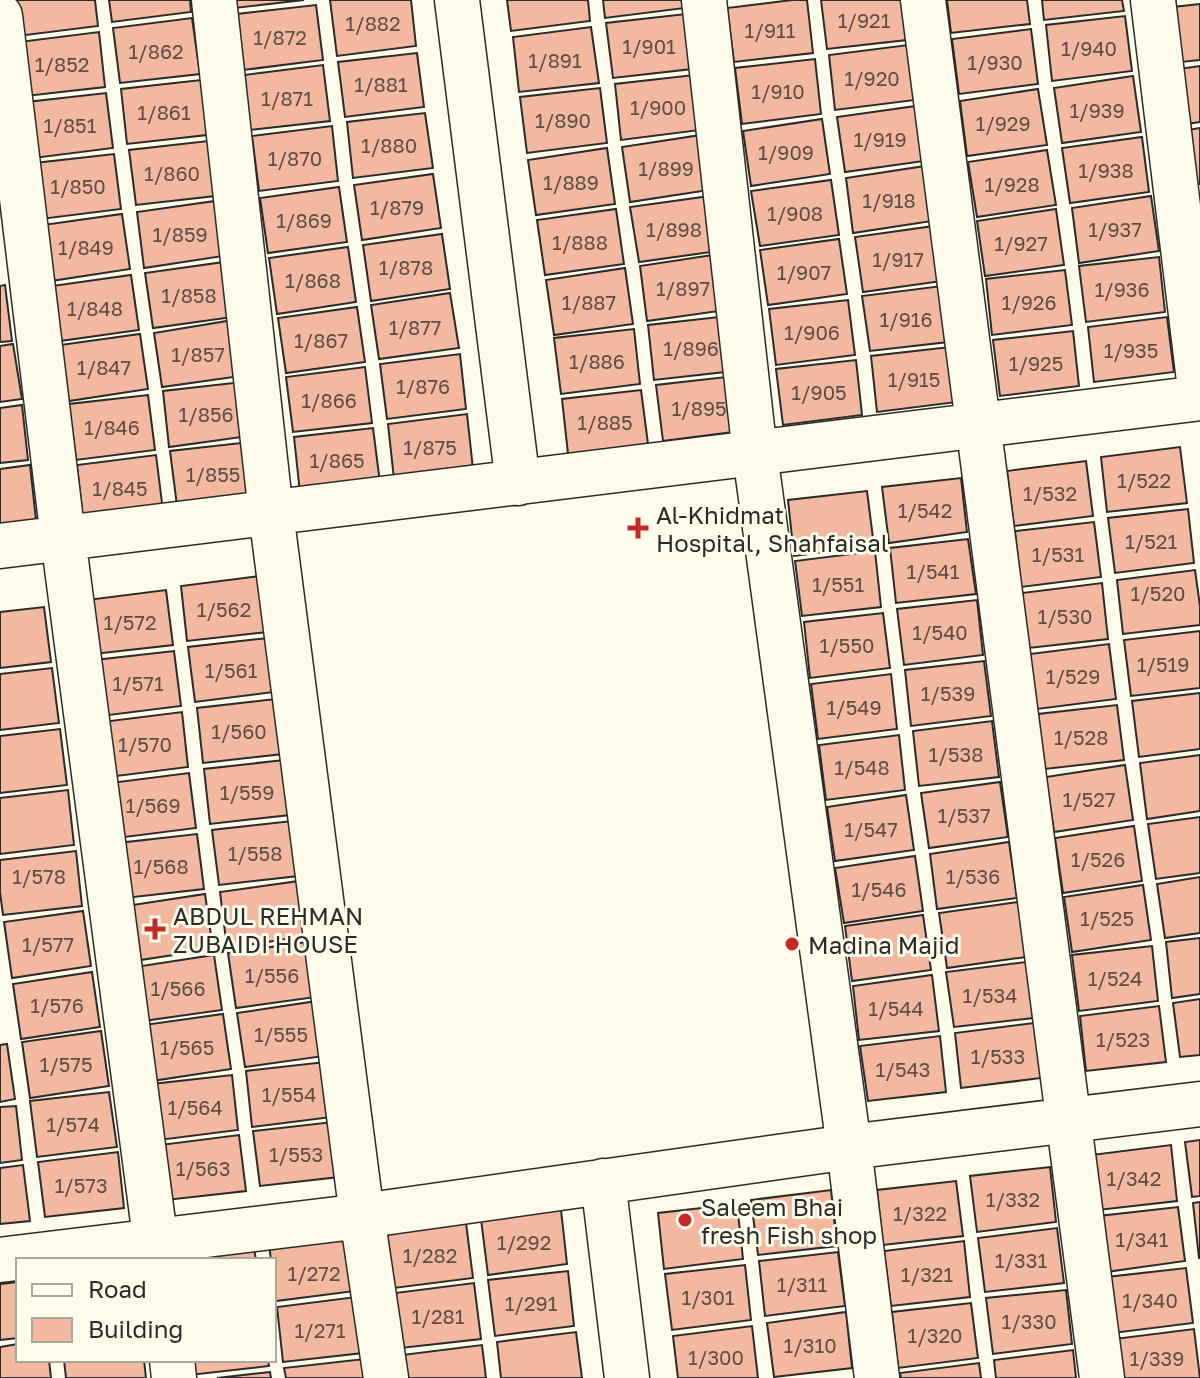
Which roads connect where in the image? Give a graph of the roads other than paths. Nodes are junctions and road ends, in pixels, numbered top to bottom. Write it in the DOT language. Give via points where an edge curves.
graph roads {
  1 [pos="214,0"];
  2 [pos="457,0"];
  3 [pos="704,0"];
  4 [pos="923,0"];
  5 [pos="1153,0"];
  6 [pos="0,16"];
  7 [pos="1200,389"];
  8 [pos="1200,398"];
  9 [pos="978,425"];
  10 [pos="755,454"];
  11 [pos="518,483"];
  12 [pos="271,513"];
  13 [pos="63,538"];
  14 [pos="0,546"];
  15 [pos="1200,1104"];
  16 [pos="1068,1120"];
  17 [pos="849,1147"];
  18 [pos="603,1181"];
  19 [pos="362,1216"];
  20 [pos="156,1250"];
  21 [pos="31,1258"];
  22 [pos="386,1378"];
  23 [pos="627,1378"];
  24 [pos="877,1378"];
  25 [pos="1102,1378"];
  1 -- 12 [label="street"];
  2 -- 11 [label="street"];
  3 -- 10 [label="street"];
  4 -- 9 [label="street"];
  5 -- 7 [label="street"];
  6 -- 13 [label="street"];
  8 -- 9 [label="street"];
  9 -- 10 [label="street"];
  9 -- 16 [label="street"];
  10 -- 11 [label="street"];
  10 -- 17 [label="street"];
  11 -- 12 [label="street"];
  12 -- 13 [label="street"];
  12 -- 19 [label="street"];
  13 -- 14 [label="street"];
  13 -- 20 [label="street"];
  15 -- 16 [label="street"];
  16 -- 17 [label="street"];
  16 -- 25 [label="street"];
  17 -- 18 [label="street"];
  17 -- 24 [label="street"];
  18 -- 19 [label="street"];
  18 -- 23 [label="street"];
  19 -- 20 [label="street"];
  19 -- 22 [label="street"];
  20 -- 21 [label="street"];
}
